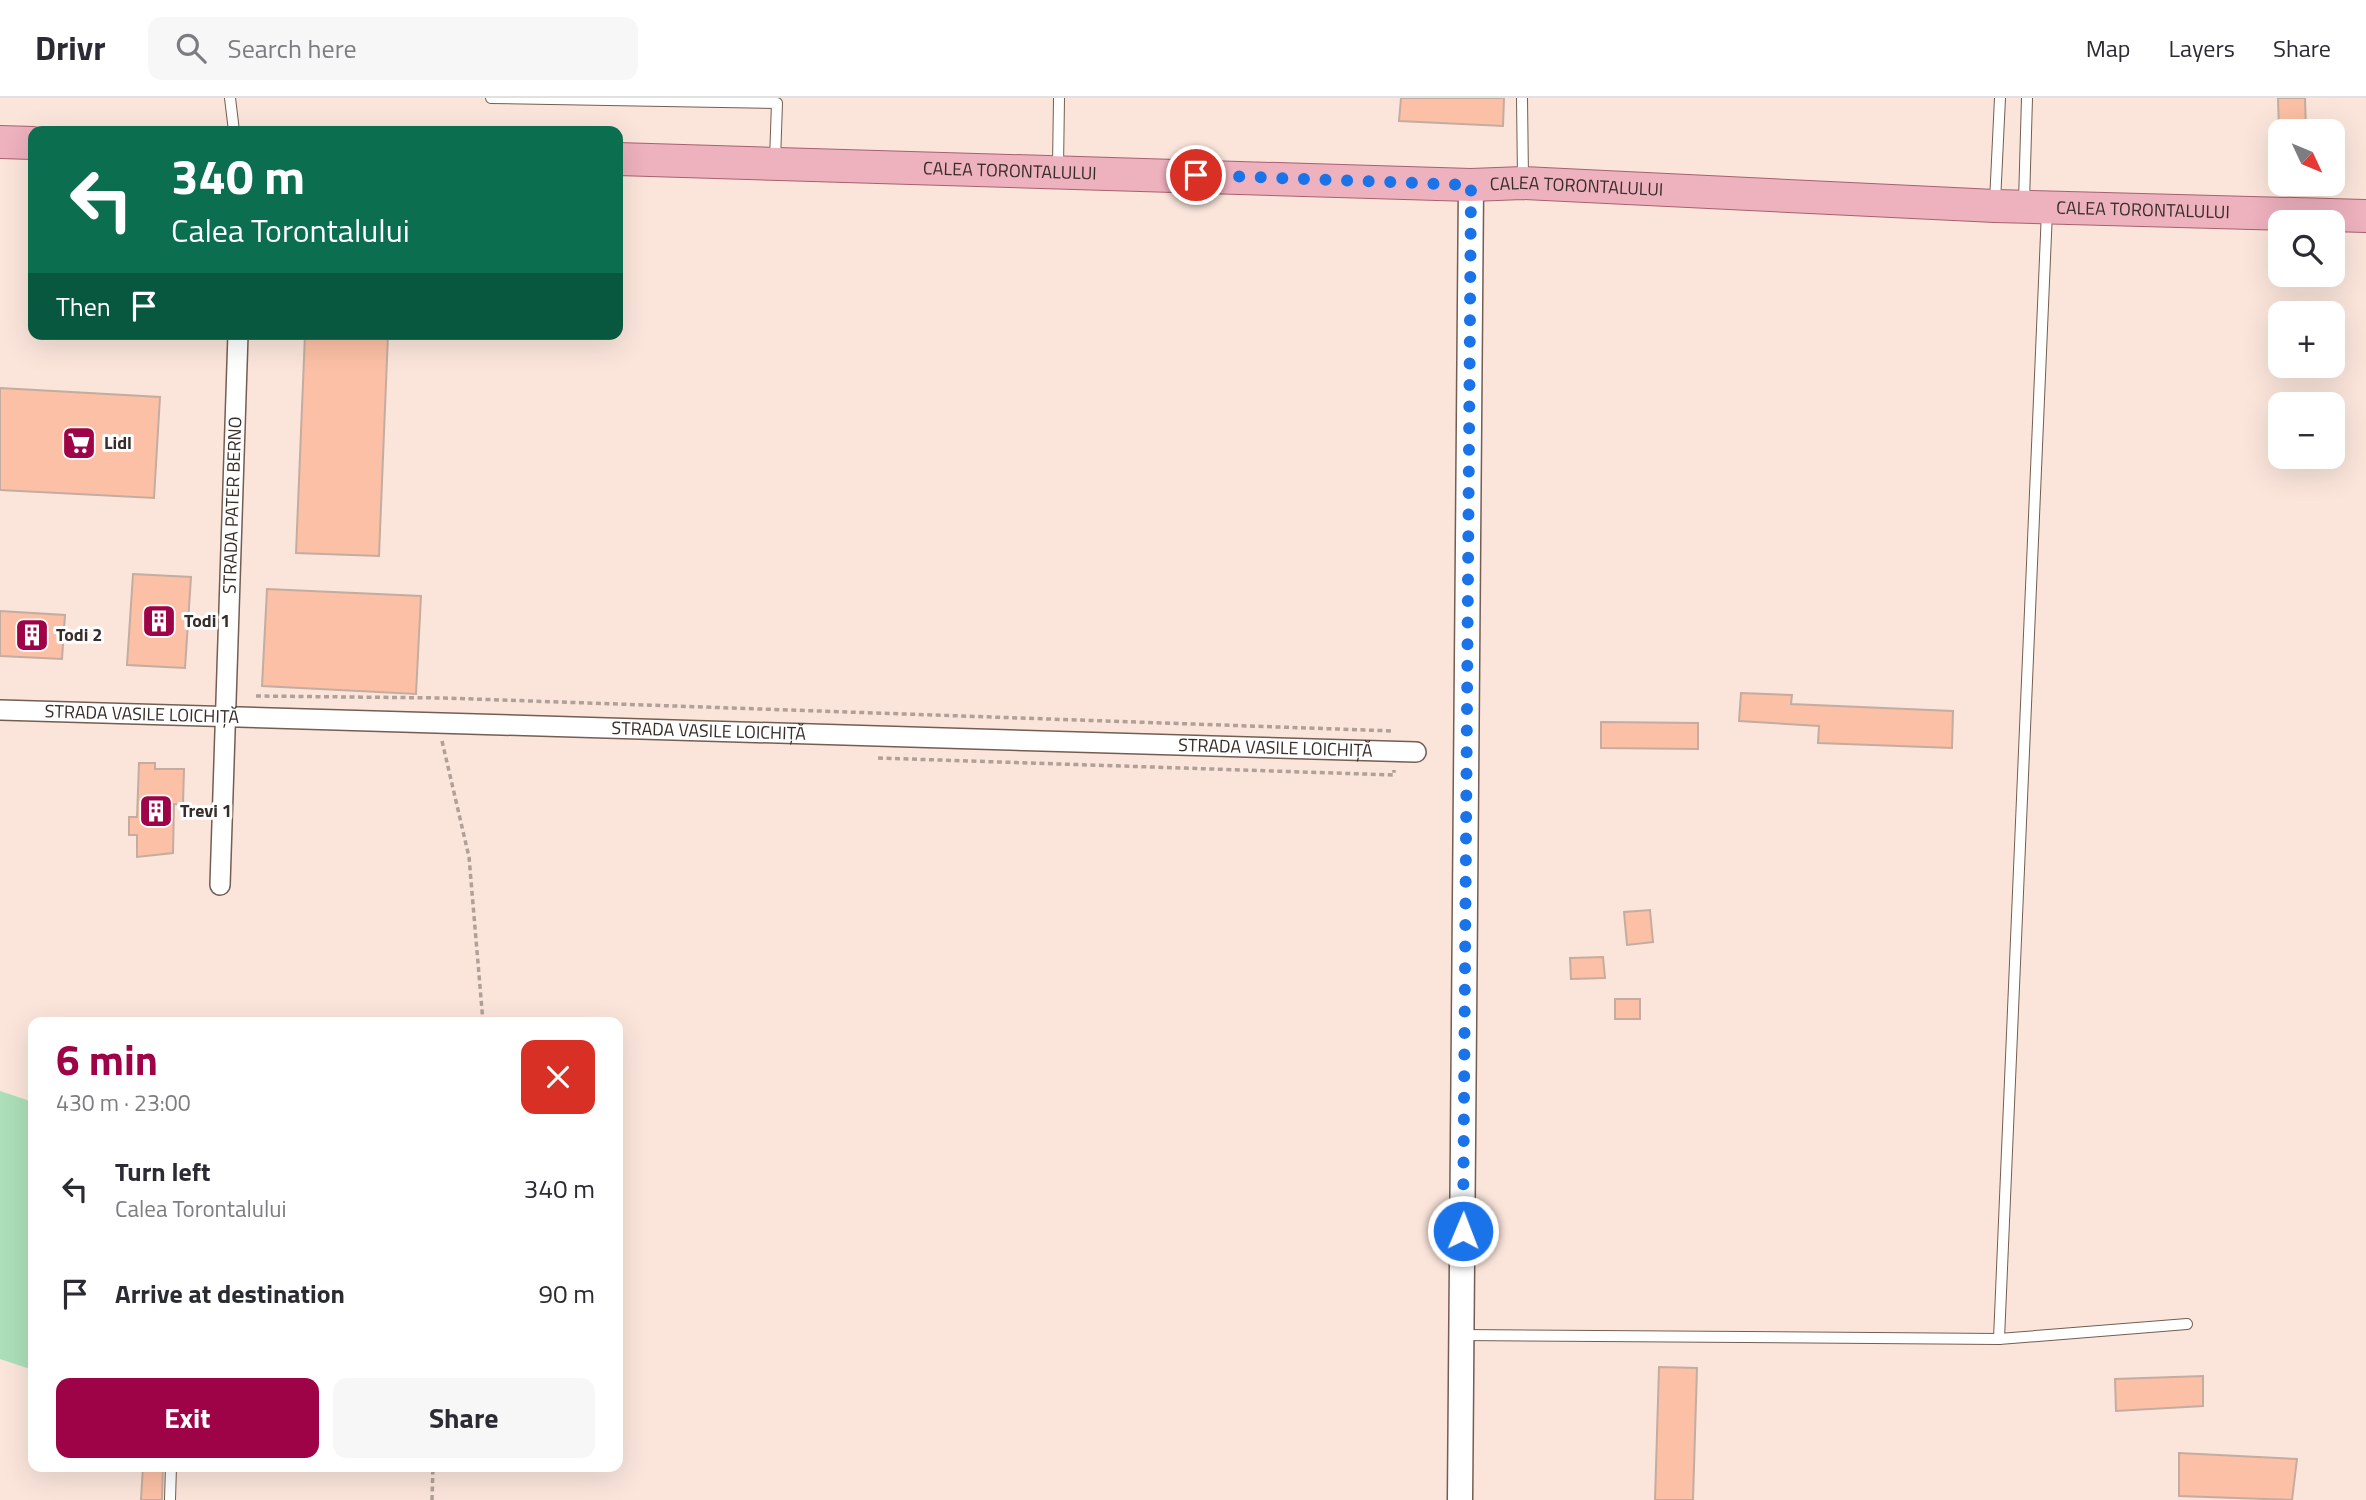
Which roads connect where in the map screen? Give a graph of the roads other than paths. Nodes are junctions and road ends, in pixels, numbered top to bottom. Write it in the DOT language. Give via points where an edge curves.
graph roads {
  1 [pos="230,98"];
  2 [pos="491,98"];
  3 [pos="1059,98"];
  4 [pos="1522,98"];
  5 [pos="2000,98"];
  6 [pos="2027,98"];
  7 [pos="233,126"];
  8 [pos="0,142"];
  9 [pos="28,143"];
  10 [pos="623,159"];
  11 [pos="775,163"];
  12 [pos="1058,171"];
  13 [pos="1523,183"];
  14 [pos="1471,185"];
  15 [pos="2022,206"];
  16 [pos="2365,214"];
  17 [pos="238,340"];
  18 [pos="0,710"];
  19 [pos="225,717"];
  20 [pos="1416,752"];
  21 [pos="220,885"];
  22 [pos="2187,1324"];
  23 [pos="1462,1335"];
  24 [pos="1999,1339"];
  25 [pos="171,1472"];
  26 [pos="170,1500"];
  27 [pos="1460,1500"];
  1 -- 7 [label="lane"];
  2 -- 11 [label="lane" via="777,103"];
  3 -- 12 [label="lane"];
  4 -- 13 [label="lane"];
  5 -- 15 [label="lane"];
  6 -- 15 [label="lane"];
  8 -- 9 [label="main road"];
  10 -- 11 [label="main road, CALEA TORONTALULUI"];
  11 -- 12 [label="main road, CALEA TORONTALULUI"];
  12 -- 14 [label="main road, CALEA TORONTALULUI"];
  13 -- 14 [label="main road, CALEA TORONTALULUI"];
  13 -- 15 [label="main road, CALEA TORONTALULUI"];
  14 -- 23 [label="street"];
  15 -- 16 [label="main road, CALEA TORONTALULUI"];
  15 -- 24 [label="lane"];
  17 -- 19 [label="street, STRADA PATER BERNO"];
  18 -- 19 [label="street, STRADA VASILE LOICHIȚĂ"];
  19 -- 20 [label="street, STRADA VASILE LOICHIȚĂ"];
  19 -- 21 [label="street, STRADA PATER BERNO"];
  22 -- 24 [label="lane"];
  23 -- 24 [label="lane"];
  23 -- 27 [label="street"];
  25 -- 26 [label="lane"];
}
